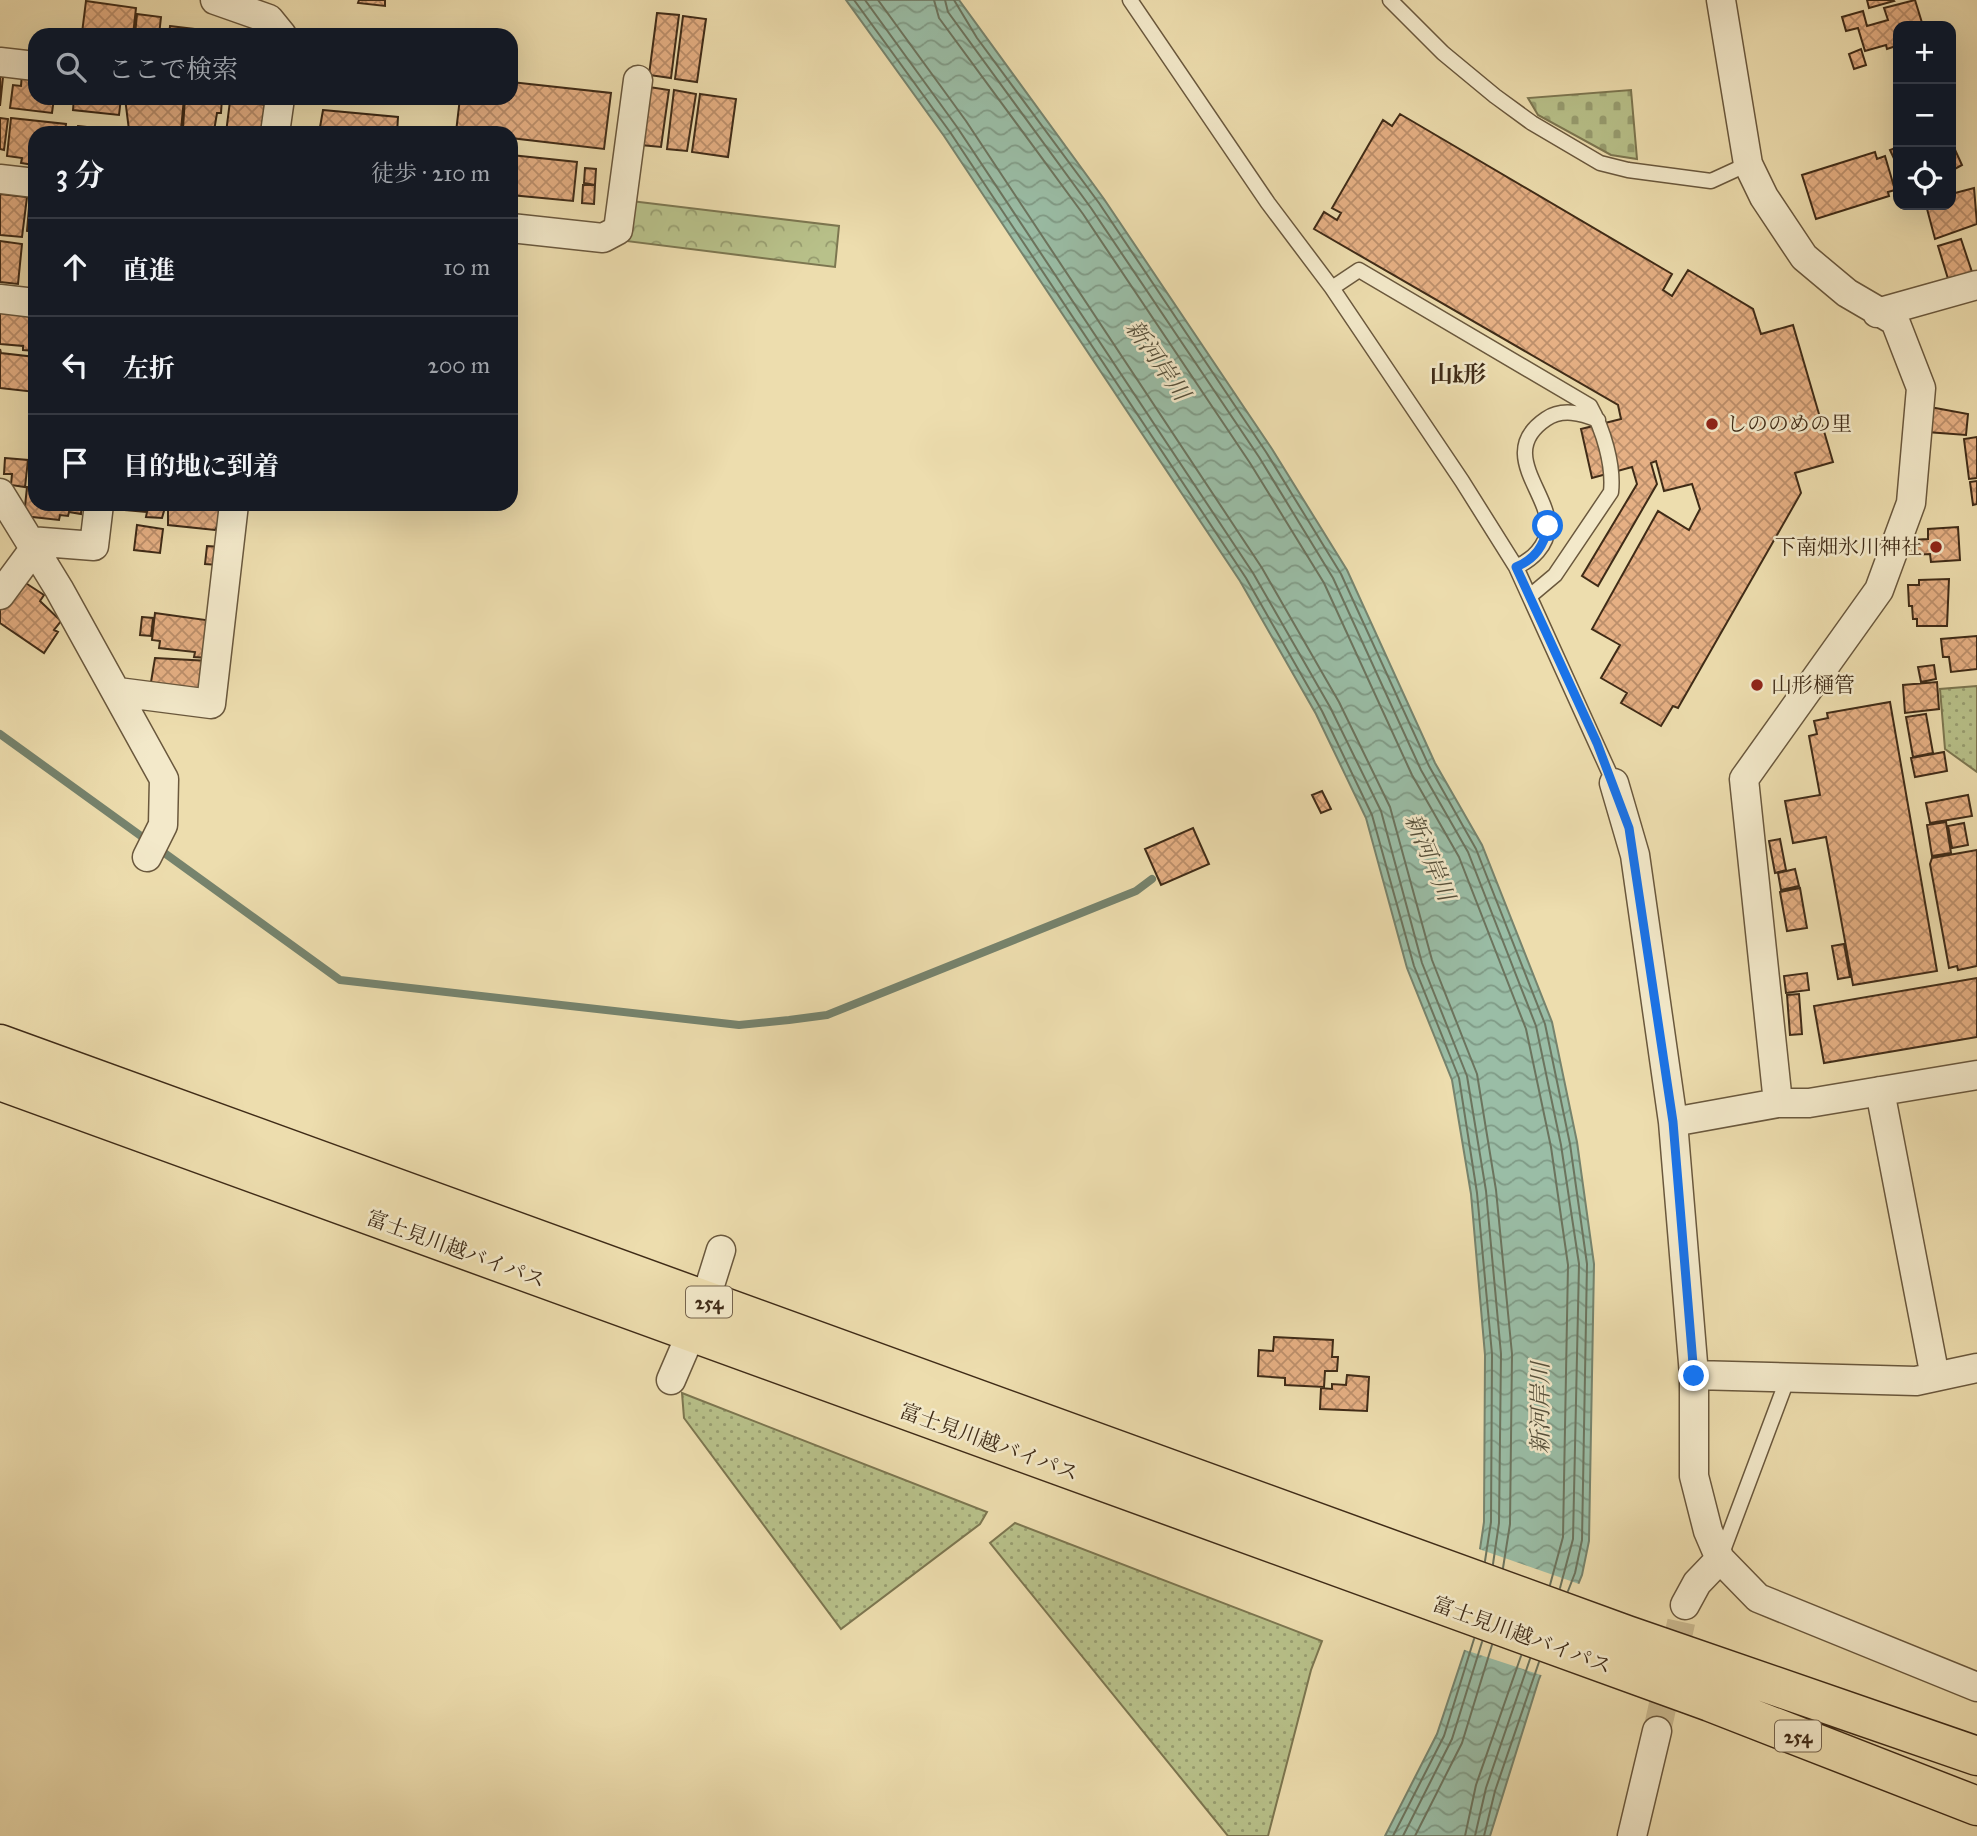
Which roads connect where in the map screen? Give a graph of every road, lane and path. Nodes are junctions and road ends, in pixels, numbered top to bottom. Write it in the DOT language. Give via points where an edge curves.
graph roads {
  1 [pos="215,0"];
  2 [pos="1130,0"];
  3 [pos="1390,0"];
  4 [pos="1721,0"];
  5 [pos="276,28"];
  6 [pos="0,62"];
  7 [pos="28,65"];
  8 [pos="638,80"];
  9 [pos="279,105"];
  10 [pos="276,126"];
  11 [pos="1748,164"];
  12 [pos="0,180"];
  13 [pos="28,182"];
  14 [pos="518,229"];
  15 [pos="1977,285"];
  16 [pos="1332,288"];
  17 [pos="0,299"];
  18 [pos="28,302"];
  19 [pos="1877,313"];
  20 [pos="1598,420"];
  21 [pos="0,493"];
  22 [pos="98,511"];
  23 [pos="233,511"];
  24 [pos="32,545"];
  25 [pos="1516,567"];
  26 [pos="0,595"];
  27 [pos="1530,596"];
  28 [pos="118,692"];
  29 [pos="1614,783"];
  30 [pos="153,848"];
  31 [pos="0,1044"];
  32 [pos="1977,1074"];
  33 [pos="0,1081"];
  34 [pos="1880,1091"];
  35 [pos="1778,1103"];
  36 [pos="1673,1122"];
  37 [pos="721,1250"];
  38 [pos="698,1317"];
  39 [pos="1977,1368"];
  40 [pos="1694,1376"];
  41 [pos="1935,1377"];
  42 [pos="671,1380"];
  43 [pos="1787,1380"];
  44 [pos="1720,1559"];
  45 [pos="1685,1605"];
  46 [pos="1622,1652"];
  47 [pos="1977,1688"];
  48 [pos="1657,1731"];
  49 [pos="1977,1756"];
  50 [pos="1977,1806"];
  51 [pos="1632,1836"];
  1 -- 5 [label="street" via="269,19"];
  2 -- 16 [label="lane" via="1268,203"];
  3 -- 11 [label="lane" via="1495,96 1600,163 1711,181"];
  4 -- 11 [label="street"];
  6 -- 7 [label="street"];
  8 -- 14 [label="street" via="618,230 603,238"];
  9 -- 10 [label="street"];
  11 -- 19 [label="street" via="1804,257"];
  12 -- 13 [label="street"];
  15 -- 19 [label="street"];
  16 -- 20 [label="lane" via="1359,270 1578,397"];
  16 -- 25 [label="lane"];
  17 -- 18 [label="street"];
  19 -- 35 [label="street" via="1895,321 1922,388 1911,503 1879,590 1744,779"];
  20 -- 25 [label="lane" via="1581,414 1550,416 1531,434 1526,463 1548,526 1540,549"];
  20 -- 27 [label="lane" via="1611,492 1555,575"];
  21 -- 24 [label="street"];
  22 -- 24 [label="street" via="94,546"];
  23 -- 28 [label="street" via="211,704"];
  24 -- 26 [label="street"];
  24 -- 28 [label="street"];
  25 -- 27 [label="lane"];
  27 -- 29 [label="lane"];
  28 -- 30 [label="street" via="164,779 165,808"];
  29 -- 36 [label="street" via="1635,855"];
  31 -- 38 [label="highway, 富士見川越バイパス / 254"];
  32 -- 34 [label="street"];
  33 -- 38 [label="highway, 富士見川越バイパス / 254"];
  34 -- 35 [label="street" via="1809,1103"];
  34 -- 41 [label="street"];
  35 -- 36 [label="street"];
  36 -- 40 [label="street"];
  37 -- 38 [label="street"];
  38 -- 42 [label="street"];
  38 -- 46 [label="highway, 富士見川越バイパス / 254"];
  39 -- 41 [label="street"];
  40 -- 43 [label="street"];
  40 -- 44 [label="street" via="1694,1476"];
  41 -- 43 [label="street" via="1916,1381"];
  43 -- 44 [label="lane"];
  44 -- 45 [label="street" via="1697,1583"];
  44 -- 47 [label="street" via="1758,1598"];
  46 -- 49 [label="highway, 富士見川越バイパス / 254"];
  46 -- 50 [label="highway, 富士見川越バイパス / 254"];
  48 -- 51 [label="street"];
}
